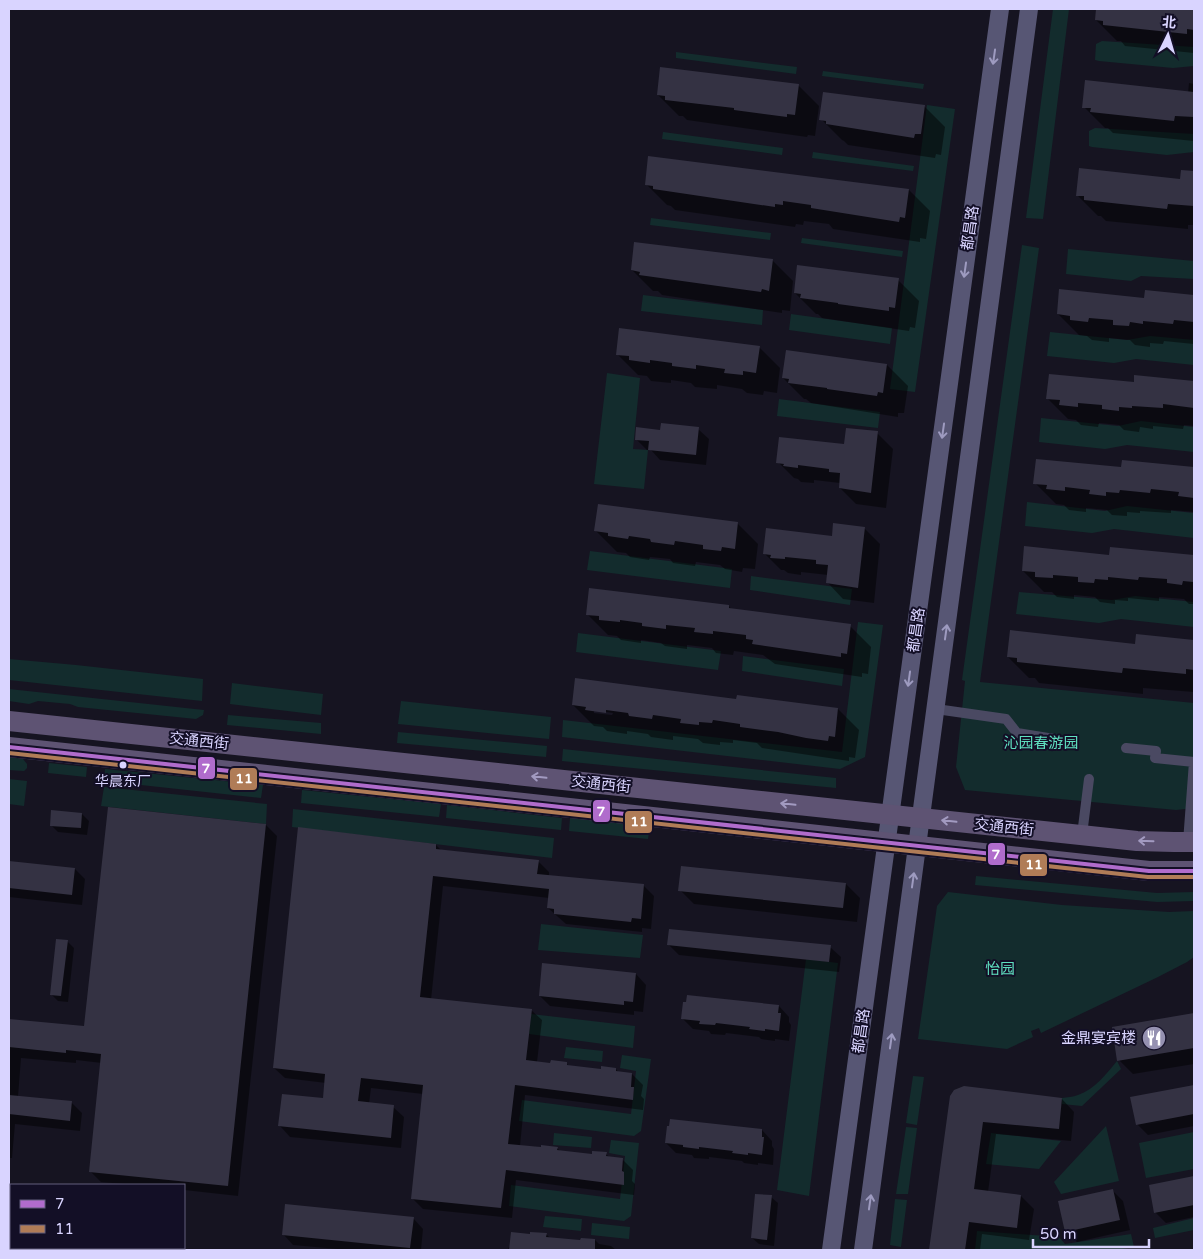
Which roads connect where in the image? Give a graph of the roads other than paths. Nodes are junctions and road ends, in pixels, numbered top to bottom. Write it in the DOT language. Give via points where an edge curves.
graph roads {
  1 [pos="1000,9"];
  2 [pos="1029,9"];
  3 [pos="936,708"];
  4 [pos="9,721"];
  5 [pos="1054,739"];
  6 [pos="9,747"];
  7 [pos="1126,748"];
  8 [pos="1089,779"];
  9 [pos="891,815"];
  10 [pos="921,818"];
  11 [pos="1082,835"];
  12 [pos="1191,842"];
  13 [pos="887,843"];
  14 [pos="917,846"];
  15 [pos="1194,871"];
  16 [pos="831,1250"];
  17 [pos="864,1250"];
  1 -- 9 [label="main road, 都昌路, one-way"];
  3 -- 2 [label="main road, 都昌路, one-way"];
  3 -- 5 [label="street" via="1006,718 1016,733"];
  3 -- 10 [label="main road, 都昌路"];
  9 -- 4 [label="main road, 交通西街, one-way"];
  6 -- 13 [label="main road, 交通西街"];
  7 -- 12 [label="street" via="1156,751 1155,758 1194,762"];
  8 -- 11 [label="street"];
  9 -- 10 [label="main road, 交通西街"];
  9 -- 13 [label="main road, 都昌路"];
  11 -- 10 [label="main road, 交通西街, one-way"];
  10 -- 14 [label="main road, 都昌路"];
  12 -- 11 [label="main road, 交通西街, one-way"];
  13 -- 14 [label="main road, 交通西街"];
  13 -- 16 [label="main road, 都昌路"];
  14 -- 15 [label="main road, 交通西街" via="1149,871"];
  17 -- 14 [label="main road, 都昌路, one-way"];
}
